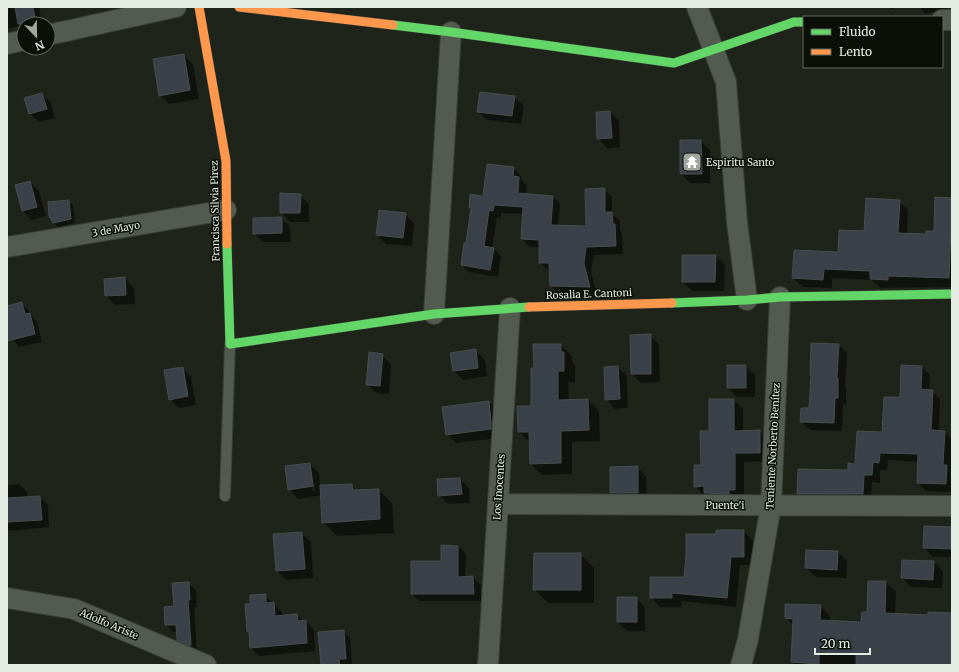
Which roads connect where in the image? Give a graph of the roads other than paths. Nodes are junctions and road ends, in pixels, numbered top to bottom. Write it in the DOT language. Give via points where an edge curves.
graph roads {
  1 [pos="176,7"];
  2 [pos="199,7"];
  3 [pos="239,7"];
  4 [pos="697,7"];
  5 [pos="803,22"];
  6 [pos="451,32"];
  7 [pos="56,33"];
  8 [pos="713,50"];
  9 [pos="226,210"];
  10 [pos="7,247"];
  11 [pos="952,294"];
  12 [pos="780,297"];
  13 [pos="747,300"];
  14 [pos="510,308"];
  15 [pos="434,314"];
  16 [pos="230,344"];
  17 [pos="225,496"];
  18 [pos="498,504"];
  19 [pos="771,505"];
  20 [pos="952,506"];
  21 [pos="7,598"];
  22 [pos="206,665"];
  23 [pos="488,665"];
  24 [pos="741,665"];
  1 -- 7 [label="street"];
  2 -- 9 [label="street, Francisca Silvia Pirez" via="226,161"];
  3 -- 6 [label="street"];
  4 -- 8 [label="street"];
  5 -- 8 [label="street" via="794,22"];
  6 -- 8 [label="street" via="674,62"];
  6 -- 15 [label="street"];
  8 -- 13 [label="street" via="726,82 737,222"];
  9 -- 10 [label="street, 3 de Mayo"];
  9 -- 16 [label="street, Francisca Silvia Pirez"];
  11 -- 12 [label="street, Rosalia E. Cantoni"];
  12 -- 13 [label="street, Rosalia E. Cantoni"];
  12 -- 19 [label="street, Teniente Norberto Benítez"];
  13 -- 14 [label="street, Rosalia E. Cantoni"];
  14 -- 15 [label="street, Rosalia E. Cantoni"];
  14 -- 18 [label="street, Los Inocentes"];
  15 -- 16 [label="street, Rosalia E. Cantoni"];
  16 -- 17 [label="lane"];
  18 -- 19 [label="street, Puente'i"];
  18 -- 23 [label="street, Los Inocentes"];
  19 -- 20 [label="street, Puente'i"];
  19 -- 24 [label="street, Teniente Norberto Benítez" via="748,639"];
  21 -- 22 [label="street, Adolfo Ariste" via="74,609"];
}
